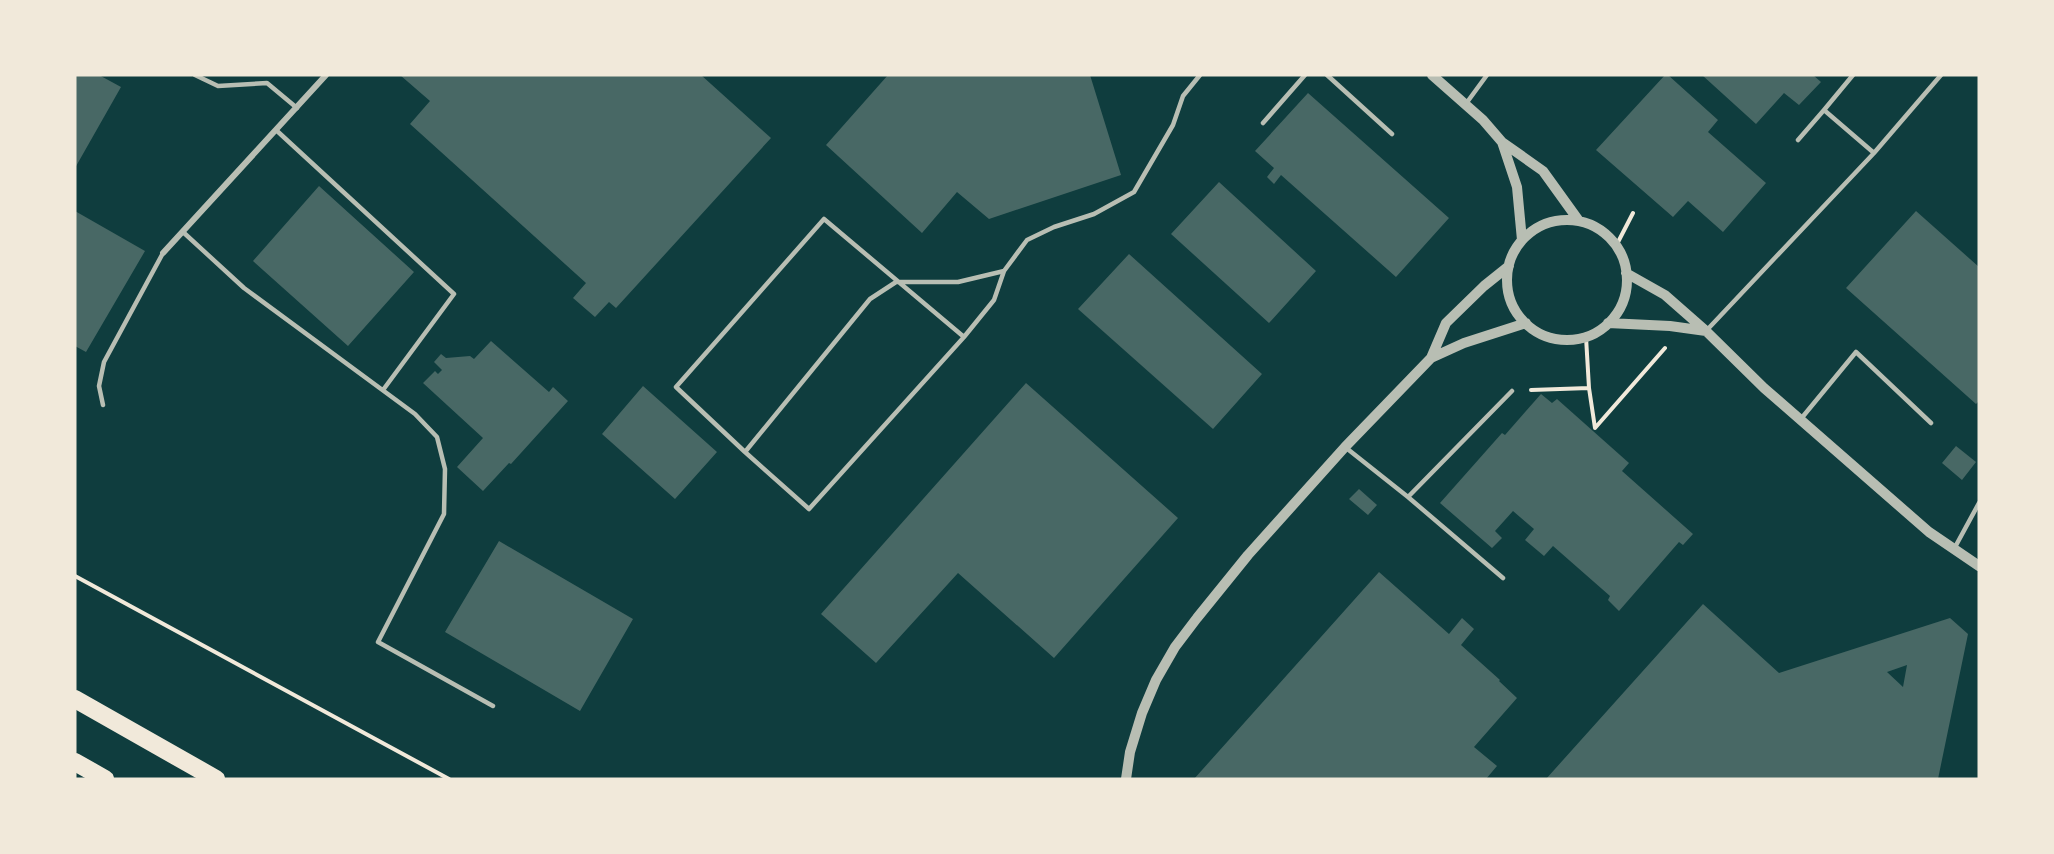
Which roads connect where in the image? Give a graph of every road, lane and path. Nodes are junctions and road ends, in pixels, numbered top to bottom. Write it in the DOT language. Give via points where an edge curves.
graph roads {
  1 [pos="195,75"];
  2 [pos="326,75"];
  3 [pos="1200,75"];
  4 [pos="1305,75"];
  5 [pos="1327,75"];
  6 [pos="1432,75"];
  7 [pos="1487,75"];
  8 [pos="1853,75"];
  9 [pos="1941,75"];
  10 [pos="1465,105"];
  11 [pos="297,108"];
  12 [pos="1824,110"];
  13 [pos="1263,123"];
  14 [pos="276,130"];
  15 [pos="1392,134"];
  16 [pos="1798,140"];
  17 [pos="1502,142"];
  18 [pos="1874,153"];
  19 [pos="1633,213"];
  20 [pos="1579,221"];
  21 [pos="183,232"];
  22 [pos="1522,240"];
  23 [pos="1616,246"];
  24 [pos="164,253"];
  25 [pos="1509,266"];
  26 [pos="1004,270"];
  27 [pos="1626,273"];
  28 [pos="896,282"];
  29 [pos="1526,323"];
  30 [pos="1608,324"];
  31 [pos="1683,327"];
  32 [pos="1706,331"];
  33 [pos="964,337"];
  34 [pos="1586,337"];
  35 [pos="1431,358"];
  36 [pos="1588,388"];
  37 [pos="383,390"];
  38 [pos="1512,391"];
  39 [pos="103,405"];
  40 [pos="1800,420"];
  41 [pos="1931,423"];
  42 [pos="1345,447"];
  43 [pos="745,452"];
  44 [pos="1408,497"];
  45 [pos="1979,503"];
  46 [pos="1954,549"];
  47 [pos="1979,566"];
  48 [pos="75,576"];
  49 [pos="1503,578"];
  50 [pos="75,699"];
  51 [pos="493,706"];
  52 [pos="75,762"];
  53 [pos="105,779"];
  54 [pos="216,779"];
  55 [pos="449,779"];
  56 [pos="1125,779"];
  1 -- 11 [label="lane" via="218,86 267,83"];
  2 -- 11 [label="street"];
  3 -- 26 [label="lane" via="1183,96 1173,125 1134,192 1094,214 1027,240"];
  4 -- 13 [label="lane"];
  5 -- 15 [label="lane"];
  6 -- 10 [label="street"];
  7 -- 10 [label="lane"];
  8 -- 12 [label="lane"];
  9 -- 18 [label="lane"];
  10 -- 17 [label="street"];
  11 -- 14 [label="street"];
  12 -- 16 [label="lane"];
  12 -- 18 [label="lane"];
  14 -- 21 [label="street"];
  14 -- 37 [label="lane" via="454,294"];
  17 -- 20 [label="street" via="1543,171"];
  17 -- 22 [label="street" via="1517,187"];
  18 -- 32 [label="lane"];
  19 -- 23 [label="path"];
  20 -- 22 [label="street" via="1548,222"];
  20 -- 23 [label="street" via="1606,234"];
  21 -- 24 [label="street"];
  21 -- 37 [label="lane" via="244,288"];
  22 -- 25 [label="street"];
  23 -- 27 [label="street"];
  24 -- 39 [label="lane" via="104,362 99,386"];
  25 -- 29 [label="street" via="1510,296"];
  25 -- 35 [label="street" via="1446,323"];
  26 -- 28 [label="lane" via="958,282"];
  26 -- 33 [label="lane" via="994,300"];
  27 -- 30 [label="street" via="1623,301"];
  27 -- 32 [label="street" via="1665,295"];
  28 -- 33 [label="lane"];
  28 -- 43 [label="lane" via="870,299"];
  28 -- 43 [label="lane" via="824,219 676,387"];
  29 -- 34 [label="street" via="1554,338"];
  29 -- 35 [label="street"];
  30 -- 31 [label="street"];
  30 -- 34 [label="street"];
  31 -- 32 [label="street"];
  31 -- 36 [label="path" via="1595,428"];
  32 -- 40 [label="street"];
  33 -- 43 [label="lane" via="809,509"];
  34 -- 36 [label="path"];
  35 -- 42 [label="street"];
  36 -- 38 [label="path"];
  37 -- 51 [label="lane" via="437,437 445,469 444,514 378,642"];
  38 -- 44 [label="lane"];
  40 -- 41 [label="lane" via="1856,352"];
  40 -- 46 [label="street" via="1929,532"];
  42 -- 44 [label="lane"];
  42 -- 56 [label="street" via="1248,555 1175,647 1142,713"];
  44 -- 49 [label="lane"];
  45 -- 46 [label="lane"];
  46 -- 47 [label="street"];
  48 -- 55 [label="path"];
  50 -- 54 [label="highway"];
  52 -- 53 [label="highway"];
}
